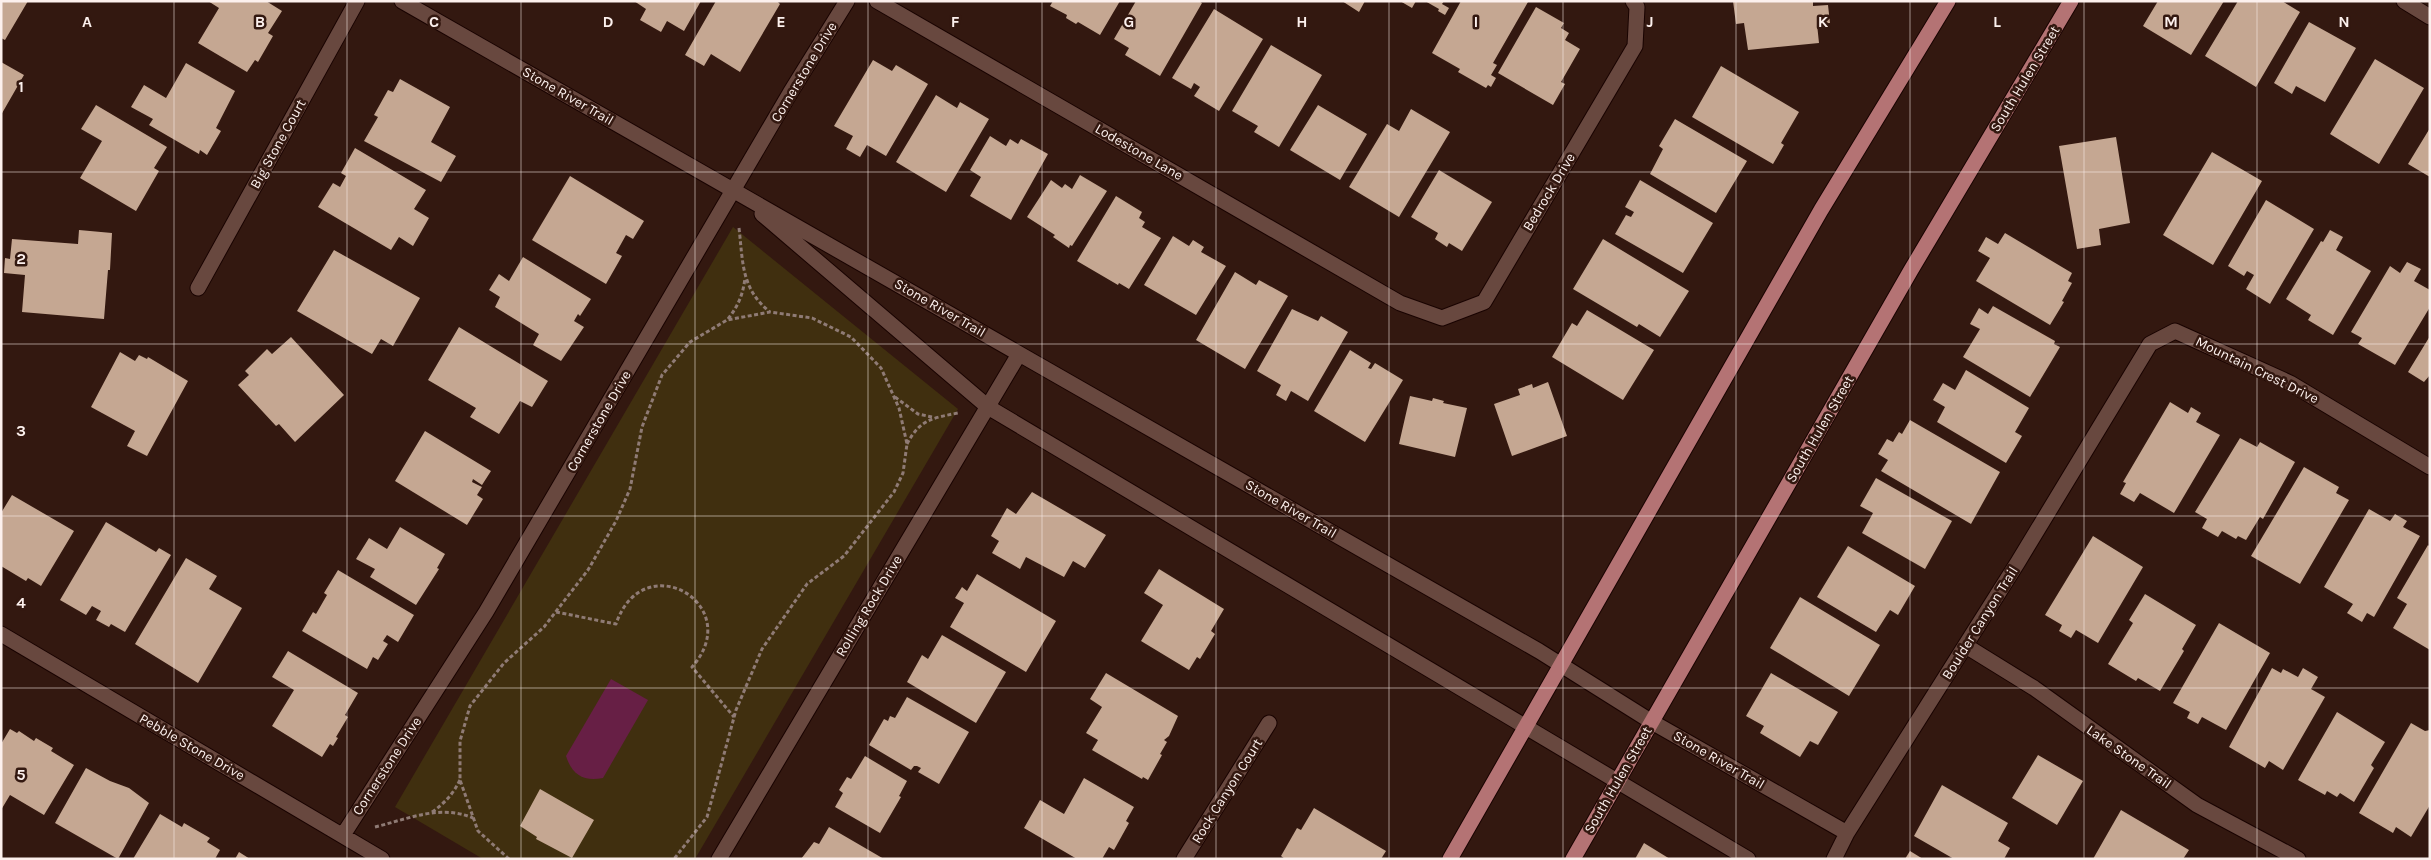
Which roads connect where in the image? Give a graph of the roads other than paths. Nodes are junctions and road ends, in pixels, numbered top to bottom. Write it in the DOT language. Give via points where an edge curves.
graph roads {
  1 [pos="357,1"];
  2 [pos="402,1"];
  3 [pos="847,1"];
  4 [pos="877,1"];
  5 [pos="1634,1"];
  6 [pos="1948,1"];
  7 [pos="2071,1"];
  8 [pos="2404,1"];
  9 [pos="2430,17"];
  10 [pos="734,190"];
  11 [pos="198,288"];
  12 [pos="1400,303"];
  13 [pos="1020,354"];
  14 [pos="2123,385"];
  15 [pos="988,407"];
  16 [pos="2430,467"];
  17 [pos="1,634"];
  18 [pos="1966,646"];
  19 [pos="1562,664"];
  20 [pos="1652,722"];
  21 [pos="1269,723"];
  22 [pos="1526,728"];
  23 [pos="1618,781"];
  24 [pos="1847,832"];
  25 [pos="343,836"];
  26 [pos="2271,852"];
  27 [pos="382,859"];
  28 [pos="719,859"];
  29 [pos="1184,859"];
  30 [pos="1450,859"];
  31 [pos="1573,859"];
  32 [pos="1748,859"];
  33 [pos="1834,859"];
  34 [pos="2298,859"];
  1 -- 11 [label="street, Big Stone Court"];
  2 -- 10 [label="street, Stone River Trail"];
  3 -- 10 [label="street, Cornerstone Drive"];
  4 -- 12 [label="street, Lodestone Lane"];
  5 -- 12 [label="street, Bedrock Drive" via="1637,7 1635,46 1484,302 1442,318"];
  6 -- 19 [label="main road" via="1821,210"];
  7 -- 20 [label="main road, South Hulen Street" via="1911,270"];
  8 -- 9 [label="street"];
  10 -- 13 [label="street, Stone River Trail"];
  10 -- 15 [label="street, Stone River Trail"];
  10 -- 25 [label="street, Cornerstone Drive" via="486,612"];
  13 -- 15 [label="street, Rolling Rock Drive"];
  13 -- 19 [label="street, Stone River Trail"];
  14 -- 16 [label="street, Mountain Crest Drive" via="2150,344 2175,331 2290,383"];
  14 -- 18 [label="street, Boulder Canyon Trail"];
  15 -- 22 [label="street, Stone River Trail"];
  15 -- 28 [label="street, Rolling Rock Drive"];
  17 -- 25 [label="street, Pebble Stone Drive"];
  18 -- 24 [label="street, Boulder Canyon Trail"];
  18 -- 26 [label="street, Lake Stone Trail" via="2034,688 2197,805"];
  19 -- 20 [label="street, Stone River Trail"];
  19 -- 22 [label="main road"];
  20 -- 23 [label="main road, South Hulen Street"];
  20 -- 24 [label="street, Stone River Trail"];
  21 -- 29 [label="street, Rock Canyon Court"];
  22 -- 23 [label="street, Stone River Trail"];
  22 -- 30 [label="main road"];
  23 -- 31 [label="main road, South Hulen Street"];
  23 -- 32 [label="street, Stone River Trail"];
  24 -- 33 [label="street, Boulder Canyon Trail"];
  25 -- 27 [label="street, Pebble Stone Drive"];
  26 -- 34 [label="street, Lake Stone Trail"];
}
